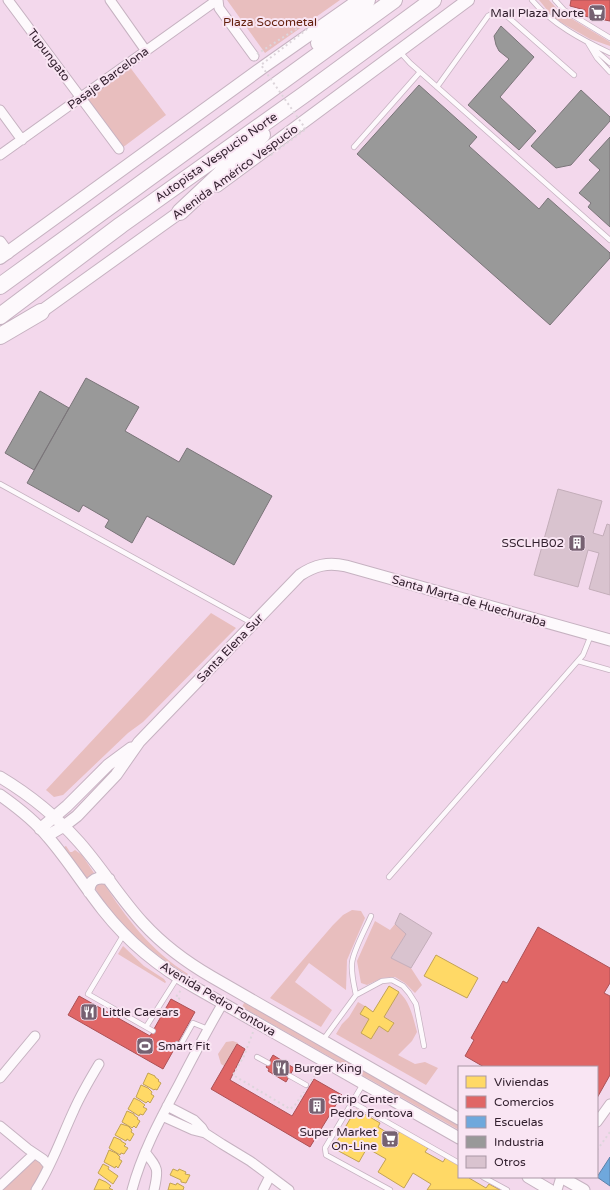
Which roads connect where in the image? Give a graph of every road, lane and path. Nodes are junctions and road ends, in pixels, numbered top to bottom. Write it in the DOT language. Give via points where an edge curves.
graph roads {
  1 [pos="8,0"];
  2 [pos="110,0"];
  3 [pos="217,0"];
  4 [pos="359,0"];
  5 [pos="367,0"];
  6 [pos="394,0"];
  7 [pos="432,0"];
  8 [pos="468,0"];
  9 [pos="532,0"];
  10 [pos="555,0"];
  11 [pos="610,38"];
  12 [pos="588,43"];
  13 [pos="146,51"];
  14 [pos="399,51"];
  15 [pos="610,53"];
  16 [pos="256,55"];
  17 [pos="610,63"];
  18 [pos="420,72"];
  19 [pos="610,72"];
  20 [pos="574,75"];
  21 [pos="438,87"];
  22 [pos="305,94"];
  23 [pos="260,97"];
  24 [pos="80,98"];
  25 [pos="0,110"];
  26 [pos="306,129"];
  27 [pos="22,140"];
  28 [pos="354,147"];
  29 [pos="119,149"];
  30 [pos="0,155"];
  31 [pos="180,212"];
  32 [pos="610,240"];
  33 [pos="0,242"];
  34 [pos="4,256"];
  35 [pos="0,286"];
  36 [pos="41,312"];
  37 [pos="0,316"];
  38 [pos="0,336"];
  39 [pos="0,341"];
  40 [pos="0,484"];
  41 [pos="328,564"];
  42 [pos="254,624"];
  43 [pos="591,635"];
  44 [pos="610,640"];
  45 [pos="578,661"];
  46 [pos="610,670"];
  47 [pos="139,742"];
  48 [pos="0,777"];
  49 [pos="0,795"];
  50 [pos="54,817"];
  51 [pos="64,826"];
  52 [pos="44,832"];
  53 [pos="389,877"];
  54 [pos="109,879"];
  55 [pos="89,892"];
  56 [pos="371,916"];
  57 [pos="124,934"];
  58 [pos="177,977"];
  59 [pos="181,990"];
  60 [pos="356,995"];
  61 [pos="180,999"];
  62 [pos="223,1003"];
  63 [pos="146,1027"];
  64 [pos="208,1029"];
  65 [pos="254,1030"];
  66 [pos="153,1031"];
  67 [pos="35,1036"];
  68 [pos="323,1040"];
  69 [pos="177,1044"];
  70 [pos="424,1046"];
  71 [pos="257,1057"];
  72 [pos="268,1063"];
  73 [pos="99,1064"];
  74 [pos="323,1071"];
  75 [pos="290,1076"];
  76 [pos="0,1078"];
  77 [pos="311,1081"];
  78 [pos="364,1083"];
  79 [pos="307,1086"];
  80 [pos="352,1102"];
  81 [pos="610,1104"];
  82 [pos="167,1106"];
  83 [pos="162,1116"];
  84 [pos="458,1118"];
  85 [pos="598,1121"];
  86 [pos="0,1126"];
  87 [pos="610,1132"];
  88 [pos="205,1133"];
  89 [pos="458,1137"];
  90 [pos="598,1149"];
  91 [pos="145,1152"];
  92 [pos="34,1154"];
  93 [pos="458,1162"];
  94 [pos="48,1165"];
  95 [pos="270,1176"];
  96 [pos="485,1178"];
  97 [pos="530,1178"];
  98 [pos="561,1178"];
  99 [pos="563,1178"];
  100 [pos="0,1186"];
  101 [pos="36,1190"];
  102 [pos="132,1190"];
  103 [pos="154,1190"];
  104 [pos="263,1190"];
  105 [pos="289,1190"];
  106 [pos="390,1190"];
  107 [pos="506,1190"];
  108 [pos="550,1190"];
  109 [pos="557,1190"];
  110 [pos="584,1190"];
  1 -- 24 [label="street, Tupungato"];
  2 -- 13 [label="street"];
  3 -- 13 [label="street, Pasaje Barcelona"];
  3 -- 16 [label="street" via="219,8"];
  4 -- 34 [label="main road"];
  5 -- 23 [label="highway"];
  6 -- 23 [label="highway, Autopista Vespucio Norte"];
  7 -- 22 [label="highway, Autopista Vespucio Norte"];
  8 -- 14 [label="main road, Avenida Américo Vespucio"];
  9 -- 12 [label="lane" via="547,16"];
  10 -- 11 [label="lane" via="564,10"];
  12 -- 15 [label="lane"];
  12 -- 17 [label="lane"];
  12 -- 19 [label="lane"];
  13 -- 24 [label="street, Pasaje Barcelona"];
  14 -- 18 [label="lane"];
  14 -- 31 [label="main road, Avenida Américo Vespucio"];
  16 -- 26 [label="path, bridge" via="307,22 310,26 261,65 305,128 270,154"];
  18 -- 21 [label="lane"];
  18 -- 28 [label="lane"];
  20 -- 21 [label="lane" via="508,17 501,12 494,12 488,16"];
  21 -- 32 [label="lane"];
  22 -- 31 [label="highway"];
  22 -- 37 [label="highway, Autopista Vespucio Norte" via="120,225"];
  23 -- 35 [label="highway, Autopista Vespucio Norte"];
  24 -- 27 [label="street, Pasaje Barcelona"];
  24 -- 29 [label="street, Tupungato"];
  25 -- 27 [label="street"];
  27 -- 30 [label="street, Pasaje Barcelona"];
  31 -- 36 [label="main road, Avenida Américo Vespucio"];
  33 -- 34 [label="street"];
  36 -- 38 [label="highway"];
  36 -- 39 [label="main road, Avenida Américo Vespucio"];
  40 -- 42 [label="lane"];
  41 -- 42 [label="street, Santa Elena Sur" via="300,575"];
  41 -- 43 [label="street, Santa Marta de Huechuraba" via="346,566"];
  42 -- 47 [label="street, Santa Elena Sur"];
  43 -- 44 [label="street, Santa Marta de Huechuraba"];
  43 -- 45 [label="lane"];
  45 -- 46 [label="lane"];
  45 -- 53 [label="lane"];
  47 -- 50 [label="street, Santa Elena Sur" via="108,765"];
  47 -- 51 [label="street, Santa Elena Sur" via="116,775 78,816"];
  48 -- 50 [label="street, Avenida Pedro Fontova" via="21,789"];
  49 -- 52 [label="street, Avenida Pedro Fontova"];
  50 -- 51 [label="street, Avenida Pedro Fontova"];
  50 -- 52 [label="street, Santa Elena Sur"];
  51 -- 52 [label="street, Santa Elena Sur"];
  51 -- 54 [label="street, Avenida Pedro Fontova"];
  52 -- 55 [label="street, Avenida Pedro Fontova"];
  54 -- 55 [label="street" via="94,879"];
  54 -- 68 [label="street, Avenida Pedro Fontova" via="143,923 184,960"];
  55 -- 57 [label="street, Avenida Pedro Fontova"];
  56 -- 60 [label="lane" via="352,962"];
  57 -- 58 [label="street, Avenida Pedro Fontova"];
  57 -- 63 [label="lane" via="88,994"];
  58 -- 62 [label="street, Avenida Pedro Fontova"];
  58 -- 63 [label="lane"];
  59 -- 61 [label="path" via="176,997"];
  60 -- 68 [label="lane"];
  60 -- 70 [label="lane" via="382,981 392,980 403,986 416,1004"];
  62 -- 64 [label="street"];
  62 -- 78 [label="street, Avenida Pedro Fontova"];
  63 -- 66 [label="lane"];
  64 -- 69 [label="lane" via="193,1023 180,1046"];
  64 -- 82 [label="street"];
  65 -- 79 [label="path" via="233,1075 290,1109 295,1106"];
  67 -- 76 [label="street"];
  68 -- 84 [label="street, Avenida Pedro Fontova"];
  71 -- 72 [label="lane"];
  73 -- 94 [label="street" via="74,1108 57,1151"];
  74 -- 77 [label="path" via="315,1075"];
  75 -- 79 [label="lane"];
  78 -- 80 [label="lane"];
  78 -- 89 [label="street, Avenida Pedro Fontova"];
  80 -- 93 [label="lane"];
  80 -- 106 [label="lane" via="325,1152"];
  81 -- 85 [label="street"];
  82 -- 83 [label="street"];
  82 -- 88 [label="street" via="194,1120"];
  83 -- 88 [label="street"];
  83 -- 91 [label="street"];
  86 -- 92 [label="street"];
  87 -- 90 [label="path"];
  88 -- 95 [label="street" via="250,1160"];
  91 -- 102 [label="street"];
  91 -- 103 [label="street" via="157,1166"];
  92 -- 94 [label="street"];
  92 -- 100 [label="street"];
  94 -- 101 [label="street" via="48,1170"];
  95 -- 104 [label="street"];
  95 -- 105 [label="street"];
  96 -- 107 [label="lane"];
  97 -- 108 [label="street"];
  98 -- 109 [label="street"];
  99 -- 110 [label="street"];
}
